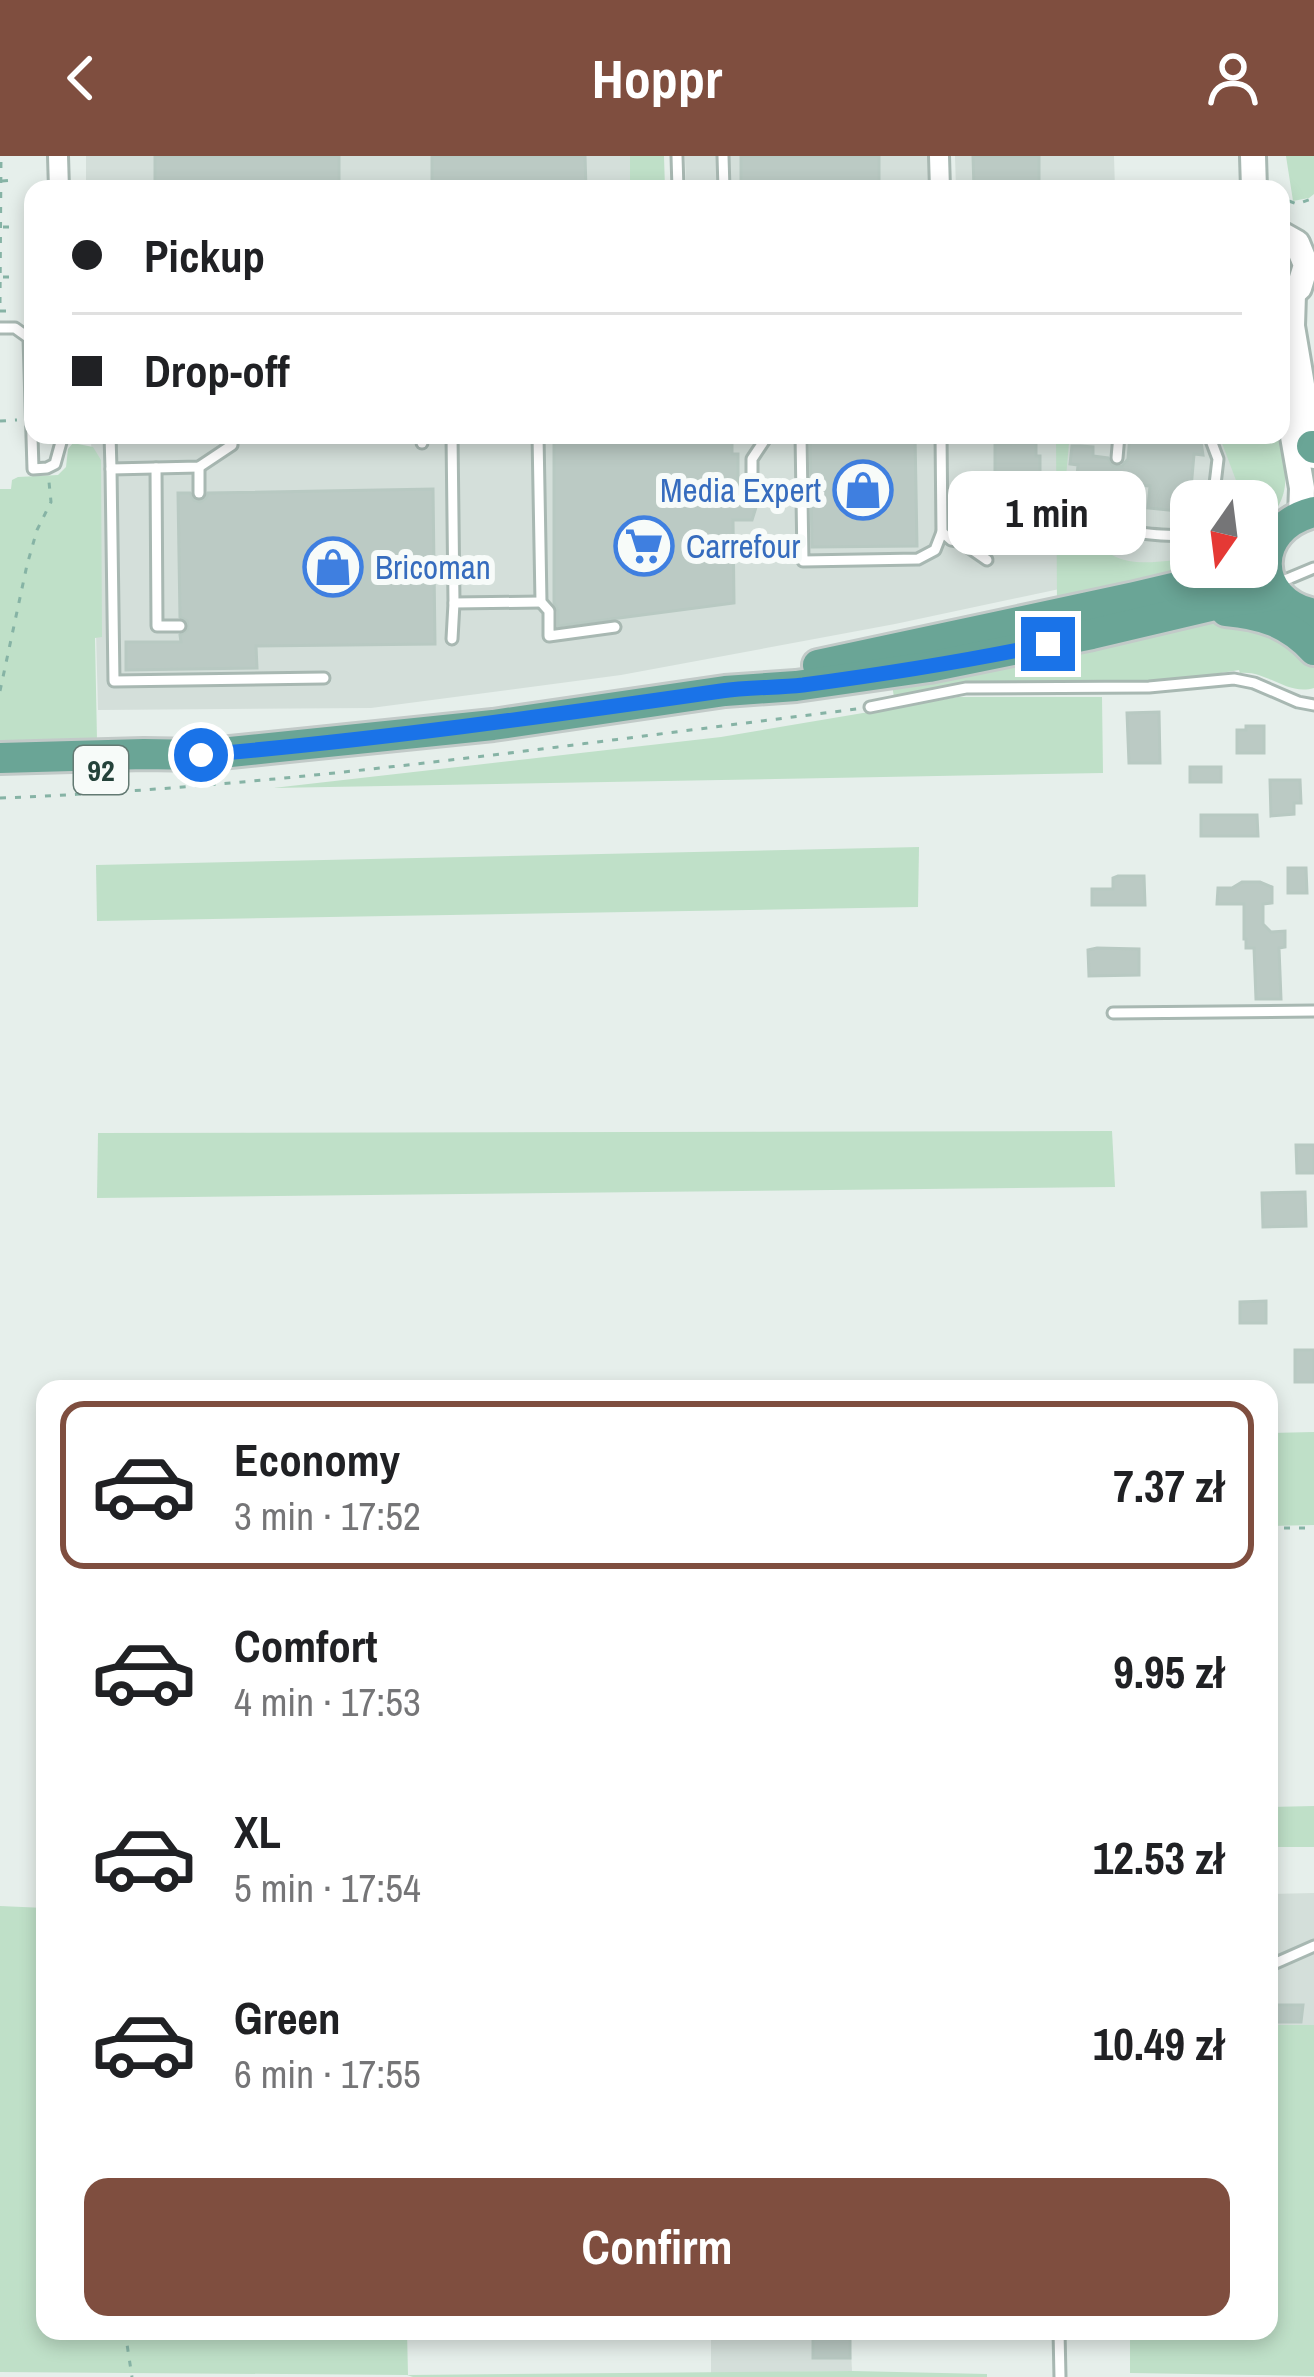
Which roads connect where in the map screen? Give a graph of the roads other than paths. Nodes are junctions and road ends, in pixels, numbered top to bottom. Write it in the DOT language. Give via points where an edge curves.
graph roads {
  1 [pos="1292,240"];
  2 [pos="1298,287"];
  3 [pos="1290,419"];
  4 [pos="32,444"];
  5 [pos="59,444"];
  6 [pos="110,444"];
  7 [pos="232,444"];
  8 [pos="452,444"];
  9 [pos="538,444"];
  10 [pos="762,444"];
  11 [pos="801,444"];
  12 [pos="941,444"];
  13 [pos="1118,444"];
  14 [pos="1212,444"];
  15 [pos="1313,450"];
  16 [pos="1117,458"];
  17 [pos="199,467"];
  18 [pos="156,468"];
  19 [pos="110,469"];
  20 [pos="1216,480"];
  21 [pos="1114,485"];
  22 [pos="752,486"];
  23 [pos="199,493"];
  24 [pos="1307,514"];
  25 [pos="1278,530"];
  26 [pos="942,532"];
  27 [pos="1170,534"];
  28 [pos="987,560"];
  29 [pos="1314,568"];
  30 [pos="1278,571"];
  31 [pos="1173,588"];
  32 [pos="1261,588"];
  33 [pos="1277,588"];
  34 [pos="541,602"];
  35 [pos="454,603"];
  36 [pos="1202,609"];
  37 [pos="1313,616"];
  38 [pos="180,626"];
  39 [pos="615,627"];
  40 [pos="452,638"];
  41 [pos="1314,650"];
  42 [pos="324,678"];
  43 [pos="725,691"];
  44 [pos="1314,705"];
  45 [pos="870,707"];
  46 [pos="201,755"];
  47 [pos="0,758"];
  48 [pos="0,779"];
  49 [pos="1314,1011"];
  50 [pos="1113,1013"];
  51 [pos="1314,1946"];
  52 [pos="1278,1962"];
  53 [pos="1059,2340"];
  54 [pos="1060,2377"];
  1 -- 2 [label="street" via="1306,265"];
  2 -- 15 [label="street" via="1292,326"];
  3 -- 24 [label="street"];
  4 -- 5 [label="lane" via="33,469 55,464"];
  6 -- 19 [label="lane"];
  7 -- 17 [label="lane"];
  8 -- 35 [label="lane"];
  9 -- 34 [label="lane"];
  10 -- 22 [label="lane" via="752,459"];
  11 -- 26 [label="lane" via="803,561 922,558"];
  12 -- 26 [label="lane"];
  13 -- 16 [label="lane"];
  14 -- 20 [label="lane"];
  17 -- 18 [label="lane"];
  17 -- 23 [label="lane"];
  18 -- 19 [label="lane"];
  18 -- 38 [label="lane" via="157,626"];
  19 -- 42 [label="lane" via="114,682"];
  21 -- 27 [label="lane" via="1116,524"];
  24 -- 25 [label="main road"];
  26 -- 28 [label="lane"];
  29 -- 30 [label="lane"];
  31 -- 43 [label="main road, 92"];
  32 -- 36 [label="main road, 92" via="1259,596"];
  33 -- 37 [label="main road"];
  34 -- 35 [label="lane"];
  34 -- 39 [label="lane" via="549,636"];
  35 -- 40 [label="lane"];
  36 -- 41 [label="main road" via="1270,618"];
  36 -- 43 [label="main road, 92" via="929,667"];
  43 -- 46 [label="main road, 92"];
  44 -- 45 [label="lane" via="1234,679 967,688"];
  46 -- 47 [label="main road, 92"];
  46 -- 48 [label="main road, 92"];
  49 -- 50 [label="lane"];
  51 -- 52 [label="lane"];
  53 -- 54 [label="lane"];
}
